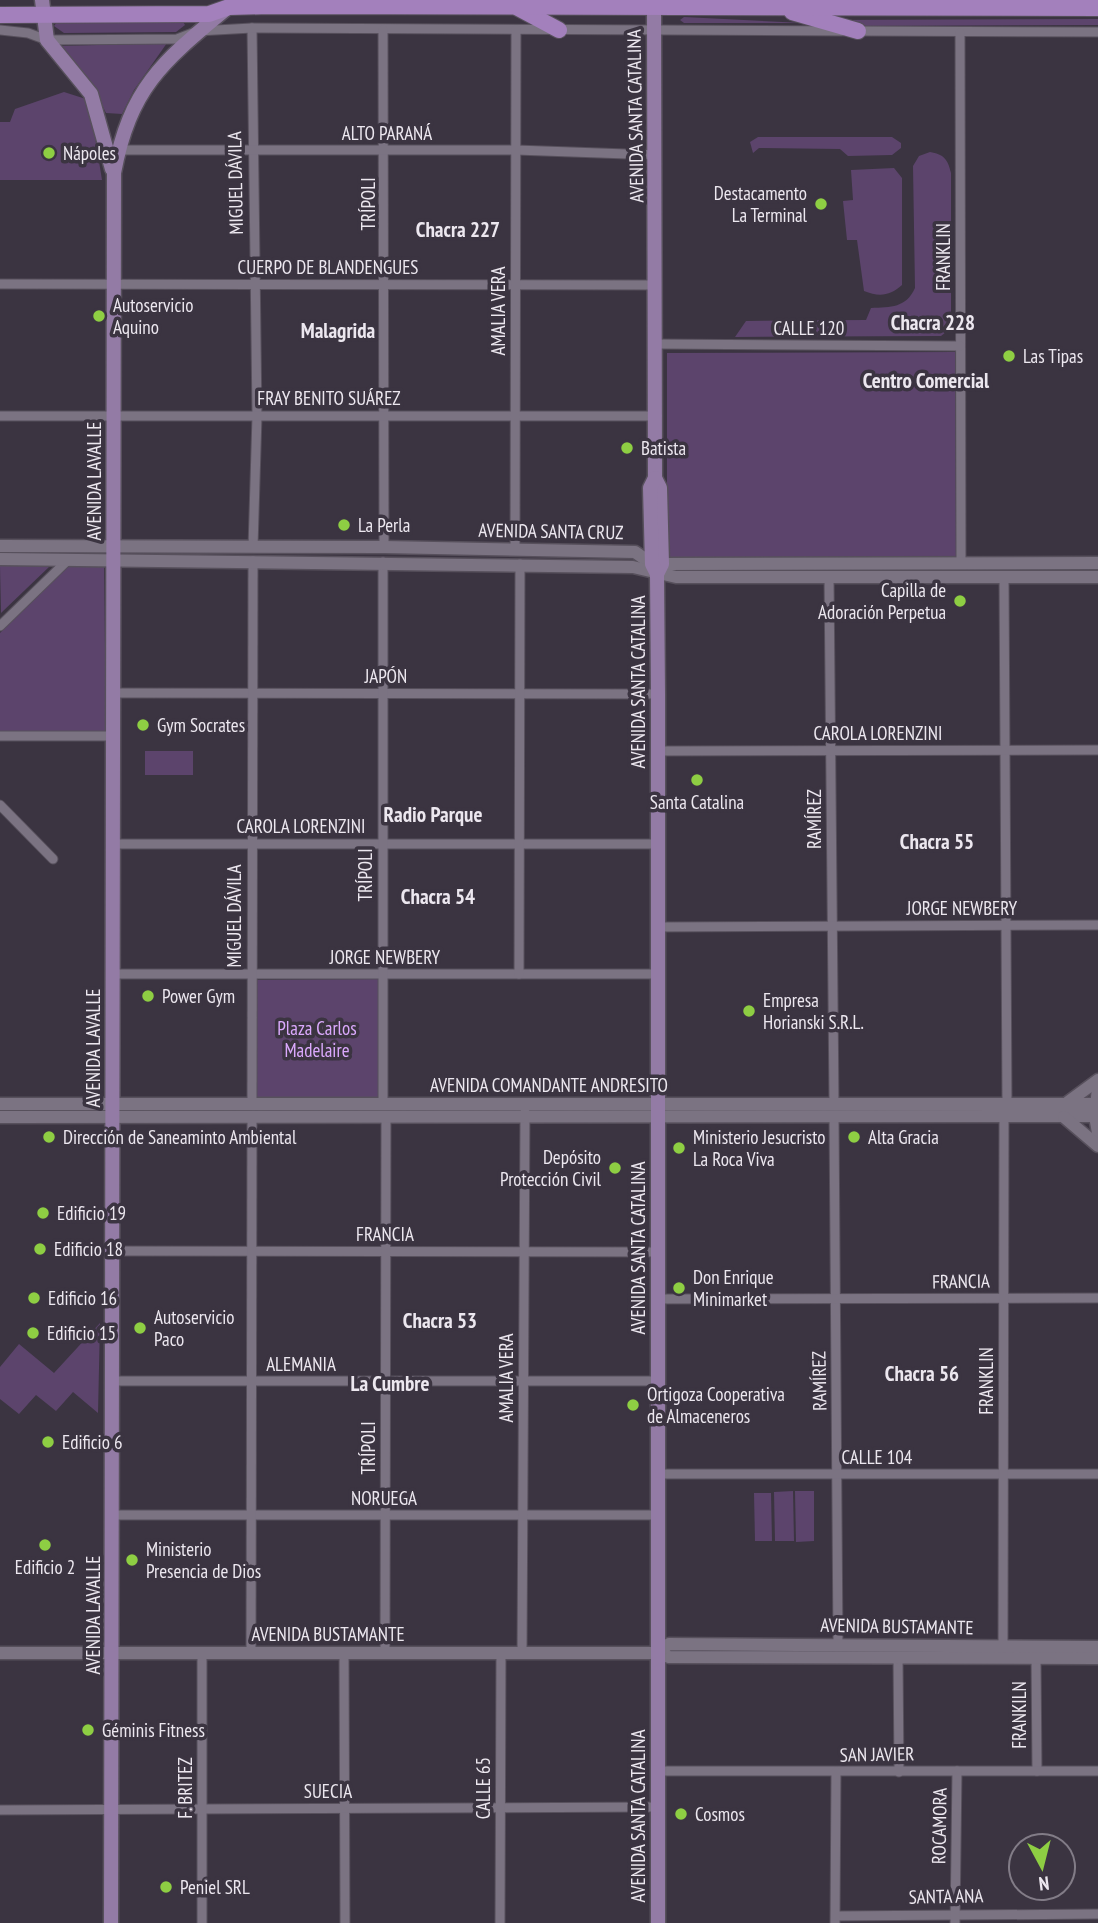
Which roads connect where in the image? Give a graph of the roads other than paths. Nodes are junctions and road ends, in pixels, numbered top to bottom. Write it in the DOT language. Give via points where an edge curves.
graph roads {
  1 [pos="225,2"];
  2 [pos="654,3"];
  3 [pos="906,3"];
  4 [pos="385,4"];
  5 [pos="1089,5"];
  6 [pos="516,7"];
  7 [pos="772,7"];
  8 [pos="42,8"];
  9 [pos="0,15"];
  10 [pos="252,28"];
  11 [pos="0,30"];
  12 [pos="383,30"];
  13 [pos="516,30"];
  14 [pos="559,30"];
  15 [pos="198,31"];
  16 [pos="654,31"];
  17 [pos="858,32"];
  18 [pos="1098,32"];
  19 [pos="960,33"];
  20 [pos="47,40"];
  21 [pos="118,150"];
  22 [pos="251,150"];
  23 [pos="385,150"];
  24 [pos="516,150"];
  25 [pos="655,155"];
  26 [pos="114,173"];
  27 [pos="0,284"];
  28 [pos="114,284"];
  29 [pos="254,284"];
  30 [pos="385,284"];
  31 [pos="516,284"];
  32 [pos="656,285"];
  33 [pos="657,344"];
  34 [pos="960,346"];
  35 [pos="0,416"];
  36 [pos="113,416"];
  37 [pos="257,416"];
  38 [pos="385,416"];
  39 [pos="515,416"];
  40 [pos="657,416"];
  41 [pos="113,545"];
  42 [pos="0,546"];
  43 [pos="253,547"];
  44 [pos="384,547"];
  45 [pos="515,550"];
  46 [pos="0,559"];
  47 [pos="68,559"];
  48 [pos="253,561"];
  49 [pos="113,562"];
  50 [pos="383,562"];
  51 [pos="1098,563"];
  52 [pos="520,564"];
  53 [pos="961,564"];
  54 [pos="657,567"];
  55 [pos="829,577"];
  56 [pos="1004,577"];
  57 [pos="1098,578"];
  58 [pos="0,626"];
  59 [pos="113,694"];
  60 [pos="252,694"];
  61 [pos="383,694"];
  62 [pos="519,694"];
  63 [pos="658,694"];
  64 [pos="0,736"];
  65 [pos="113,736"];
  66 [pos="1006,750"];
  67 [pos="1098,750"];
  68 [pos="658,751"];
  69 [pos="831,751"];
  70 [pos="0,805"];
  71 [pos="113,844"];
  72 [pos="252,844"];
  73 [pos="383,844"];
  74 [pos="519,844"];
  75 [pos="658,844"];
  76 [pos="53,859"];
  77 [pos="1098,925"];
  78 [pos="832,926"];
  79 [pos="1007,926"];
  80 [pos="658,927"];
  81 [pos="113,974"];
  82 [pos="252,974"];
  83 [pos="519,974"];
  84 [pos="658,974"];
  85 [pos="383,975"];
  86 [pos="1098,1080"];
  87 [pos="1098,1088"];
  88 [pos="834,1103"];
  89 [pos="0,1104"];
  90 [pos="252,1110"];
  91 [pos="385,1110"];
  92 [pos="525,1110"];
  93 [pos="657,1110"];
  94 [pos="1006,1110"];
  95 [pos="1064,1110"];
  96 [pos="1097,1110"];
  97 [pos="113,1111"];
  98 [pos="0,1116"];
  99 [pos="834,1117"];
  100 [pos="1098,1133"];
  101 [pos="1098,1146"];
  102 [pos="112,1251"];
  103 [pos="251,1251"];
  104 [pos="386,1251"];
  105 [pos="524,1252"];
  106 [pos="657,1252"];
  107 [pos="1003,1298"];
  108 [pos="1098,1298"];
  109 [pos="657,1299"];
  110 [pos="835,1299"];
  111 [pos="112,1381"];
  112 [pos="251,1381"];
  113 [pos="386,1381"];
  114 [pos="523,1381"];
  115 [pos="657,1381"];
  116 [pos="657,1474"];
  117 [pos="1003,1474"];
  118 [pos="1098,1474"];
  119 [pos="837,1475"];
  120 [pos="112,1515"];
  121 [pos="251,1515"];
  122 [pos="386,1515"];
  123 [pos="523,1515"];
  124 [pos="657,1515"];
  125 [pos="838,1644"];
  126 [pos="1003,1646"];
  127 [pos="1098,1647"];
  128 [pos="719,1650"];
  129 [pos="0,1653"];
  130 [pos="112,1653"];
  131 [pos="202,1653"];
  132 [pos="251,1653"];
  133 [pos="344,1653"];
  134 [pos="386,1653"];
  135 [pos="501,1653"];
  136 [pos="522,1653"];
  137 [pos="657,1653"];
  138 [pos="898,1657"];
  139 [pos="1036,1658"];
  140 [pos="1098,1658"];
  141 [pos="1037,1770"];
  142 [pos="656,1771"];
  143 [pos="957,1771"];
  144 [pos="1098,1771"];
  145 [pos="836,1772"];
  146 [pos="898,1772"];
  147 [pos="656,1807"];
  148 [pos="344,1808"];
  149 [pos="500,1808"];
  150 [pos="112,1809"];
  151 [pos="202,1809"];
  152 [pos="0,1810"];
  153 [pos="1098,1914"];
  154 [pos="955,1918"];
  155 [pos="835,1919"];
  156 [pos="111,1923"];
  157 [pos="202,1923"];
  158 [pos="345,1923"];
  159 [pos="500,1923"];
  160 [pos="658,1923"];
  1 -- 4 [label="highway"];
  1 -- 8 [label="highway" via="209,14"];
  1 -- 15 [label="main road, AVENIDA LAVALLE"];
  2 -- 6 [label="highway"];
  2 -- 7 [label="highway"];
  2 -- 16 [label="main road, AVENIDA SANTA CATALINA"];
  3 -- 5 [label="highway"];
  3 -- 7 [label="highway"];
  4 -- 6 [label="highway"];
  6 -- 14 [label="highway"];
  7 -- 17 [label="highway"];
  8 -- 9 [label="highway"];
  8 -- 20 [label="main road, AVENIDA LAVALLE"];
  10 -- 12 [label="street"];
  10 -- 15 [label="street"];
  10 -- 22 [label="street, MIGUEL DÁVILA"];
  11 -- 20 [label="street"];
  12 -- 13 [label="street"];
  12 -- 23 [label="street, TRÍPOLI"];
  13 -- 14 [label="street"];
  13 -- 24 [label="street, AMALIA VERA"];
  14 -- 16 [label="street"];
  15 -- 20 [label="street" via="177,39"];
  15 -- 21 [label="main road, AVENIDA LAVALLE" via="146,84 129,114"];
  16 -- 17 [label="street"];
  16 -- 25 [label="main road, AVENIDA SANTA CATALINA"];
  17 -- 19 [label="street"];
  18 -- 19 [label="street"];
  19 -- 34 [label="street, FRANKLIN"];
  20 -- 26 [label="main road, AVENIDA LAVALLE" via="91,94"];
  21 -- 22 [label="street, ALTO PARANÁ"];
  21 -- 26 [label="main road, AVENIDA LAVALLE"];
  22 -- 23 [label="street, ALTO PARANÁ"];
  22 -- 29 [label="street, MIGUEL DÁVILA"];
  23 -- 24 [label="street, ALTO PARANÁ"];
  23 -- 30 [label="street, TRÍPOLI"];
  24 -- 25 [label="street, ALTO PARANÁ"];
  24 -- 31 [label="street, AMALIA VERA"];
  25 -- 32 [label="main road, AVENIDA SANTA CATALINA"];
  26 -- 28 [label="main road, AVENIDA LAVALLE"];
  27 -- 28 [label="street, CUERPO DE BLANDENGUES"];
  28 -- 29 [label="street, CUERPO DE BLANDENGUES"];
  28 -- 36 [label="main road, AVENIDA LAVALLE"];
  29 -- 30 [label="street, CUERPO DE BLANDENGUES"];
  29 -- 37 [label="street, MIGUEL DÁVILA"];
  30 -- 31 [label="street, CUERPO DE BLANDENGUES"];
  30 -- 38 [label="street, TRÍPOLI"];
  31 -- 32 [label="street, CUERPO DE BLANDENGUES"];
  31 -- 39 [label="street, AMALIA VERA"];
  32 -- 33 [label="main road, AVENIDA SANTA CATALINA"];
  33 -- 34 [label="street, CALLE 120"];
  33 -- 40 [label="main road, AVENIDA SANTA CATALINA"];
  34 -- 53 [label="street, FRANKLIN"];
  35 -- 36 [label="street, FRAY BENITO SUÁREZ"];
  36 -- 37 [label="street, FRAY BENITO SUÁREZ"];
  36 -- 41 [label="main road, AVENIDA LAVALLE"];
  37 -- 38 [label="street, FRAY BENITO SUÁREZ"];
  37 -- 43 [label="street, MIGUEL DÁVILA"];
  38 -- 39 [label="street, FRAY BENITO SUÁREZ"];
  38 -- 44 [label="street, TRÍPOLI"];
  39 -- 40 [label="street, FRAY BENITO SUÁREZ"];
  39 -- 45 [label="street, AMALIA VERA"];
  40 -- 54 [label="main road, AVENIDA SANTA CATALINA"];
  41 -- 42 [label="main road, AVENIDA SANTA CRUZ"];
  41 -- 43 [label="main road, AVENIDA SANTA CRUZ"];
  41 -- 49 [label="main road, AVENIDA LAVALLE"];
  43 -- 44 [label="main road, AVENIDA SANTA CRUZ"];
  44 -- 45 [label="main road, AVENIDA SANTA CRUZ"];
  45 -- 54 [label="main road, AVENIDA SANTA CRUZ" via="635,552"];
  46 -- 47 [label="main road, AVENIDA SANTA CRUZ"];
  47 -- 49 [label="main road, AVENIDA SANTA CRUZ"];
  47 -- 58 [label="street"];
  48 -- 49 [label="main road, AVENIDA SANTA CRUZ"];
  48 -- 50 [label="main road, AVENIDA SANTA CRUZ"];
  48 -- 60 [label="street, MIGUEL DÁVILA"];
  49 -- 59 [label="main road, AVENIDA LAVALLE"];
  50 -- 52 [label="main road, AVENIDA SANTA CRUZ"];
  50 -- 61 [label="street, TRÍPOLI"];
  51 -- 53 [label="main road, AVENIDA SANTA CRUZ"];
  52 -- 54 [label="main road, AVENIDA SANTA CRUZ"];
  52 -- 62 [label="street"];
  53 -- 54 [label="main road, AVENIDA SANTA CRUZ"];
  54 -- 55 [label="main road, AVENIDA SANTA CRUZ" via="676,578"];
  54 -- 63 [label="main road, AVENIDA SANTA CATALINA"];
  55 -- 56 [label="main road, AVENIDA SANTA CRUZ"];
  55 -- 69 [label="street, RAMÍREZ"];
  56 -- 57 [label="main road, AVENIDA SANTA CRUZ"];
  56 -- 66 [label="street, FRANKLIN"];
  59 -- 60 [label="street, JAPÓN"];
  59 -- 65 [label="main road, AVENIDA LAVALLE"];
  60 -- 61 [label="street, JAPÓN"];
  60 -- 72 [label="street, MIGUEL DÁVILA"];
  61 -- 62 [label="street, JAPÓN"];
  61 -- 73 [label="street, TRÍPOLI"];
  62 -- 63 [label="street, JAPÓN"];
  62 -- 74 [label="street"];
  63 -- 68 [label="main road, AVENIDA SANTA CATALINA"];
  64 -- 65 [label="street"];
  65 -- 71 [label="main road, AVENIDA LAVALLE"];
  66 -- 67 [label="street, CAROLA LORENZINI"];
  66 -- 69 [label="street, CAROLA LORENZINI"];
  66 -- 79 [label="street, FRANKLIN"];
  68 -- 69 [label="street, CAROLA LORENZINI"];
  68 -- 75 [label="main road, AVENIDA SANTA CATALINA"];
  69 -- 78 [label="street, RAMÍREZ"];
  70 -- 76 [label="street"];
  71 -- 72 [label="street, CAROLA LORENZINI"];
  71 -- 81 [label="main road, AVENIDA LAVALLE"];
  72 -- 73 [label="street, CAROLA LORENZINI"];
  72 -- 82 [label="street, MIGUEL DÁVILA"];
  73 -- 74 [label="street, CAROLA LORENZINI"];
  73 -- 85 [label="street, TRÍPOLI"];
  74 -- 75 [label="street, CAROLA LORENZINI"];
  74 -- 83 [label="street"];
  75 -- 80 [label="main road, AVENIDA SANTA CATALINA"];
  77 -- 79 [label="street, JORGE NEWBERY"];
  78 -- 79 [label="street, JORGE NEWBERY"];
  78 -- 80 [label="street, JORGE NEWBERY"];
  78 -- 88 [label="street, RAMÍREZ"];
  79 -- 94 [label="street, FRANKLIN"];
  80 -- 84 [label="main road, AVENIDA SANTA CATALINA"];
  81 -- 82 [label="street, JORGE NEWBERY"];
  81 -- 97 [label="main road, AVENIDA LAVALLE"];
  82 -- 85 [label="street, JORGE NEWBERY"];
  82 -- 90 [label="street, MIGUEL DÁVILA"];
  83 -- 84 [label="street, JORGE NEWBERY"];
  83 -- 85 [label="street, JORGE NEWBERY"];
  84 -- 93 [label="main road, AVENIDA SANTA CATALINA"];
  85 -- 91 [label="street, TRÍPOLI"];
  86 -- 95 [label="main road"];
  87 -- 96 [label="main road"];
  88 -- 93 [label="main road, AVENIDA COMANDANTE ANDRESITO"];
  88 -- 94 [label="main road, AVENIDA COMANDANTE ANDRESITO"];
  89 -- 97 [label="main road, AVENIDA COMANDANTE ANDRESITO"];
  90 -- 91 [label="main road, AVENIDA COMANDANTE ANDRESITO"];
  90 -- 97 [label="main road, AVENIDA COMANDANTE ANDRESITO"];
  90 -- 103 [label="street, MIGUEL DÁVILA"];
  91 -- 92 [label="main road, AVENIDA COMANDANTE ANDRESITO"];
  91 -- 104 [label="street, TRÍPOLI"];
  92 -- 93 [label="main road, AVENIDA COMANDANTE ANDRESITO"];
  92 -- 105 [label="street, AMALIA VERA"];
  93 -- 99 [label="main road, AVENIDA COMANDANTE ANDRESITO"];
  93 -- 106 [label="main road, AVENIDA SANTA CATALINA"];
  94 -- 95 [label="main road, AVENIDA COMANDANTE ANDRESITO"];
  94 -- 99 [label="main road, AVENIDA COMANDANTE ANDRESITO"];
  94 -- 107 [label="street, FRANKLIN"];
  95 -- 96 [label="main road, AVENIDA COMANDANTE ANDRESITO"];
  95 -- 101 [label="main road"];
  96 -- 100 [label="main road"];
  97 -- 98 [label="main road, AVENIDA COMANDANTE ANDRESITO"];
  97 -- 102 [label="main road, AVENIDA LAVALLE"];
  99 -- 110 [label="street, RAMÍREZ"];
  102 -- 103 [label="street, FRANCIA"];
  102 -- 111 [label="main road, AVENIDA LAVALLE"];
  103 -- 104 [label="street, FRANCIA"];
  103 -- 112 [label="street, MIGUEL DÁVILA"];
  104 -- 105 [label="street, FRANCIA"];
  104 -- 113 [label="street, TRÍPOLI"];
  105 -- 106 [label="street, FRANCIA"];
  105 -- 114 [label="street, AMALIA VERA"];
  106 -- 109 [label="main road, AVENIDA SANTA CATALINA"];
  107 -- 108 [label="street, FRANCIA"];
  107 -- 110 [label="street, FRANCIA"];
  107 -- 117 [label="street, FRANKLIN"];
  109 -- 110 [label="street, FRANCIA"];
  109 -- 115 [label="main road, AVENIDA SANTA CATALINA"];
  110 -- 119 [label="street, RAMÍREZ"];
  111 -- 112 [label="street, ALEMANIA"];
  111 -- 120 [label="main road, AVENIDA LAVALLE"];
  112 -- 113 [label="street, ALEMANIA"];
  112 -- 121 [label="street, MIGUEL DÁVILA"];
  113 -- 114 [label="street, ALEMANIA"];
  113 -- 122 [label="street, TRÍPOLI"];
  114 -- 115 [label="street, ALEMANIA"];
  114 -- 123 [label="street, AMALIA VERA"];
  115 -- 116 [label="main road, AVENIDA SANTA CATALINA"];
  116 -- 119 [label="street, CALLE 104"];
  116 -- 124 [label="main road, AVENIDA SANTA CATALINA"];
  117 -- 118 [label="street, CALLE 104"];
  117 -- 119 [label="street, CALLE 104"];
  117 -- 126 [label="street, FRANKLIN"];
  119 -- 125 [label="street, RAMÍREZ"];
  120 -- 121 [label="street, NORUEGA"];
  120 -- 130 [label="main road, AVENIDA LAVALLE"];
  121 -- 122 [label="street, NORUEGA"];
  121 -- 132 [label="street, MIGUEL DÁVILA"];
  122 -- 123 [label="street, NORUEGA"];
  122 -- 134 [label="street, TRÍPOLI"];
  123 -- 124 [label="street, NORUEGA"];
  123 -- 136 [label="street, AMALIA VERA"];
  124 -- 137 [label="main road, AVENIDA SANTA CATALINA"];
  125 -- 126 [label="main road, AVENIDA BUSTAMANTE"];
  125 -- 128 [label="main road, AVENIDA BUSTAMANTE"];
  126 -- 127 [label="main road, AVENIDA BUSTAMANTE"];
  128 -- 137 [label="main road, AVENIDA BUSTAMANTE" via="669,1644"];
  128 -- 138 [label="main road, AVENIDA BUSTAMANTE"];
  129 -- 130 [label="main road, AVENIDA BUSTAMANTE"];
  130 -- 131 [label="main road, AVENIDA BUSTAMANTE"];
  130 -- 150 [label="main road, AVENIDA LAVALLE"];
  131 -- 132 [label="main road, AVENIDA BUSTAMANTE"];
  131 -- 151 [label="street, F. BRITEZ"];
  132 -- 133 [label="main road, AVENIDA BUSTAMANTE"];
  133 -- 134 [label="main road, AVENIDA BUSTAMANTE"];
  133 -- 148 [label="street"];
  134 -- 135 [label="main road, AVENIDA BUSTAMANTE"];
  135 -- 136 [label="main road, AVENIDA BUSTAMANTE"];
  135 -- 149 [label="street, CALLE 65"];
  136 -- 137 [label="main road, AVENIDA BUSTAMANTE"];
  137 -- 142 [label="main road, AVENIDA SANTA CATALINA"];
  138 -- 139 [label="main road, AVENIDA BUSTAMANTE"];
  138 -- 146 [label="street"];
  139 -- 140 [label="main road, AVENIDA BUSTAMANTE"];
  139 -- 141 [label="street, FRANKILN"];
  141 -- 143 [label="street, SAN JAVIER"];
  141 -- 144 [label="street, SAN JAVIER"];
  142 -- 145 [label="street, SAN JAVIER"];
  142 -- 147 [label="main road, AVENIDA SANTA CATALINA"];
  143 -- 146 [label="street, SAN JAVIER"];
  143 -- 154 [label="street, ROCAMORA"];
  145 -- 146 [label="street, SAN JAVIER"];
  145 -- 155 [label="street"];
  147 -- 149 [label="street, SUECIA"];
  147 -- 160 [label="main road, AVENIDA SANTA CATALINA"];
  148 -- 149 [label="street, SUECIA"];
  148 -- 151 [label="street, SUECIA"];
  148 -- 158 [label="street"];
  149 -- 159 [label="street, CALLE 65"];
  150 -- 151 [label="street, SUECIA"];
  150 -- 152 [label="street, SUECIA"];
  150 -- 156 [label="main road, AVENIDA LAVALLE"];
  151 -- 157 [label="street, F. BRITEZ"];
  153 -- 154 [label="street, SANTA ANA"];
  154 -- 155 [label="street, SANTA ANA"];
}
